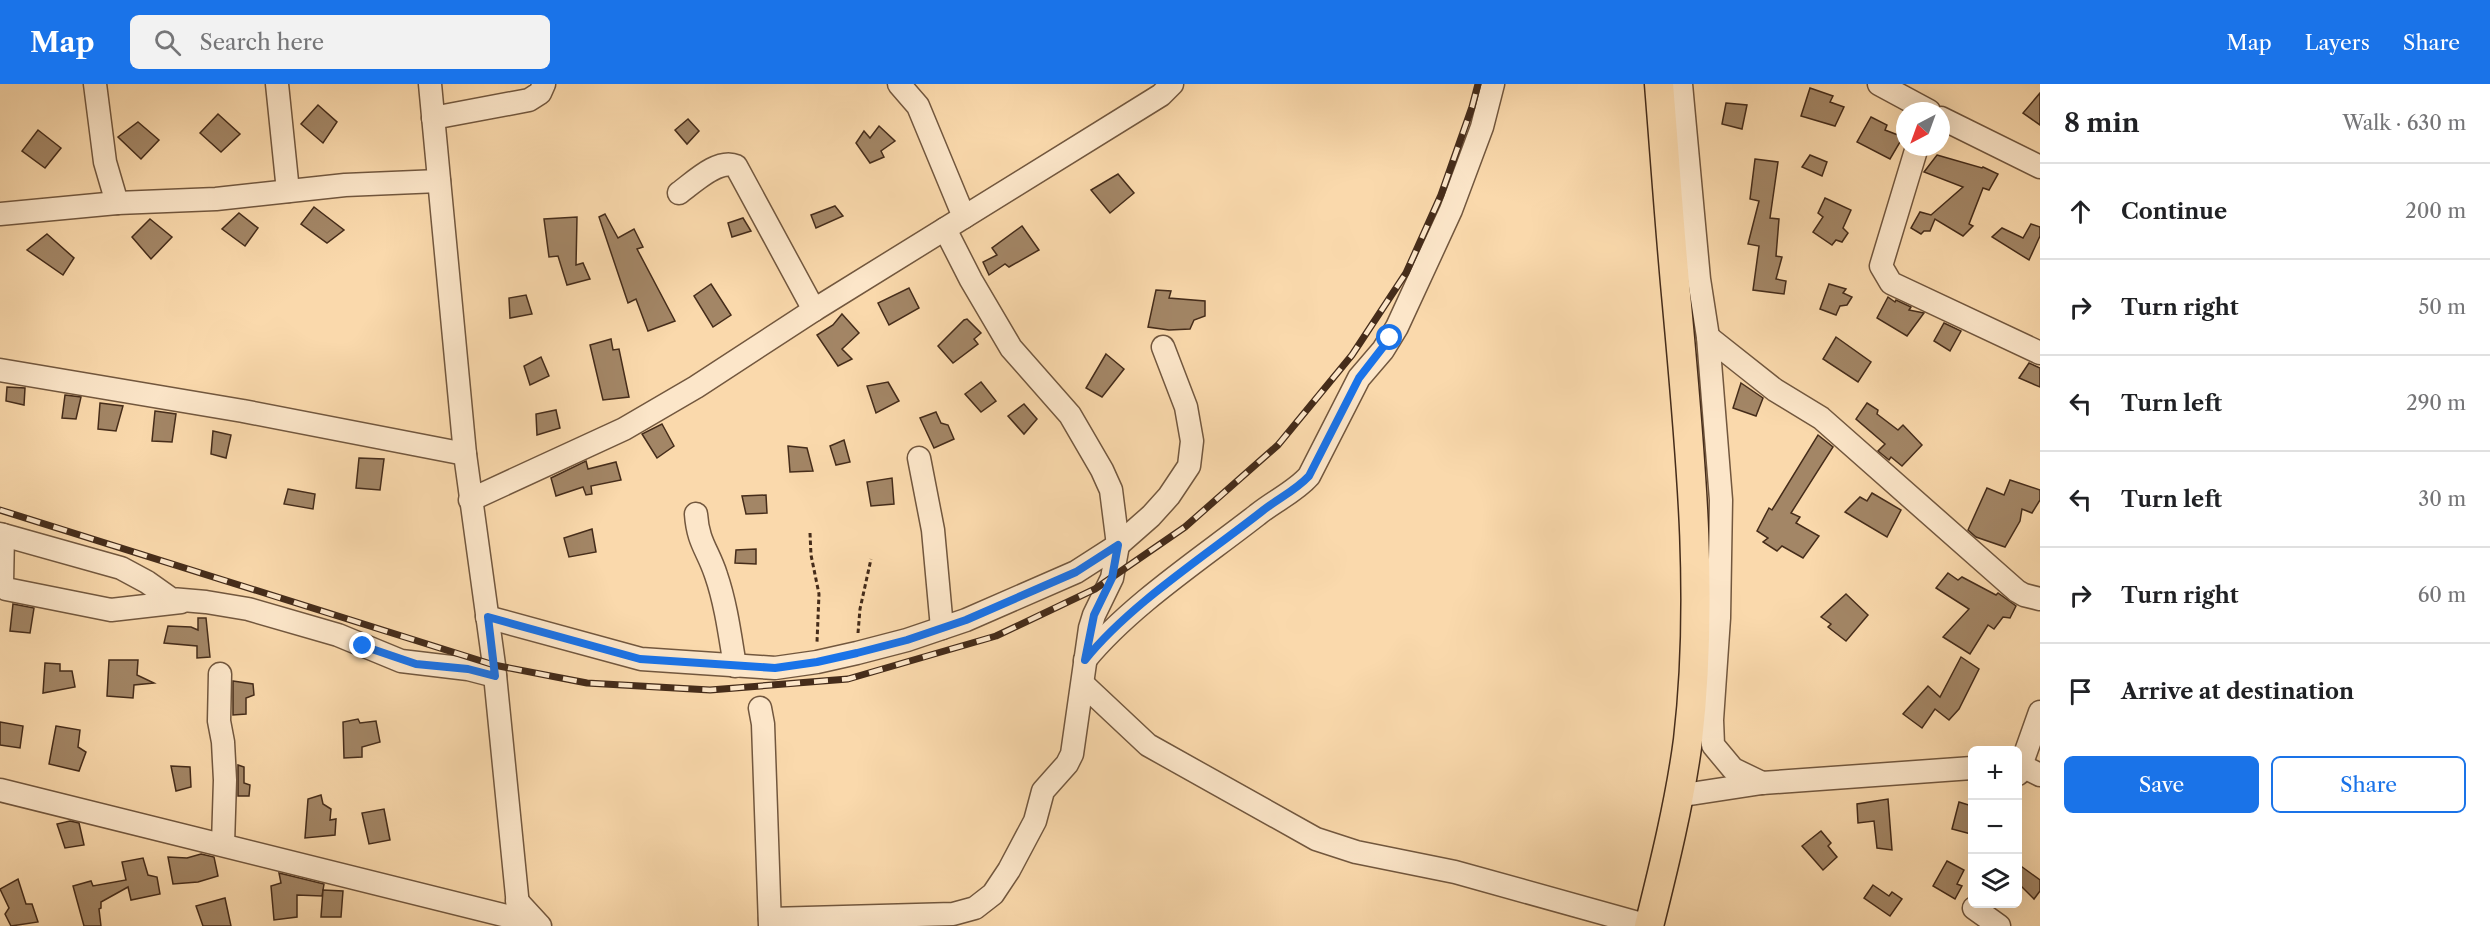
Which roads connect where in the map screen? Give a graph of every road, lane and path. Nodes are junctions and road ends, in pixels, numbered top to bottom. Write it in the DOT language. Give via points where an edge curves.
graph roads {
  1 [pos="95,84"];
  2 [pos="277,84"];
  3 [pos="430,84"];
  4 [pos="544,84"];
  5 [pos="898,84"];
  6 [pos="1172,84"];
  7 [pos="1493,84"];
  8 [pos="1659,84"];
  9 [pos="1682,84"];
  10 [pos="1884,86"];
  11 [pos="1896,102"];
  12 [pos="1913,102"];
  13 [pos="433,118"];
  14 [pos="1950,122"];
  15 [pos="1914,156"];
  16 [pos="2040,167"];
  17 [pos="439,181"];
  18 [pos="288,191"];
  19 [pos="679,193"];
  20 [pos="117,203"];
  21 [pos="0,214"];
  22 [pos="954,223"];
  23 [pos="814,310"];
  24 [pos="1708,337"];
  25 [pos="1163,347"];
  26 [pos="2040,353"];
  27 [pos="0,370"];
  28 [pos="465,454"];
  29 [pos="919,458"];
  30 [pos="470,500"];
  31 [pos="696,514"];
  32 [pos="810,532"];
  33 [pos="2,534"];
  34 [pos="1118,545"];
  35 [pos="871,559"];
  36 [pos="2040,599"];
  37 [pos="183,602"];
  38 [pos="488,617"];
  39 [pos="942,628"];
  40 [pos="857,653"];
  41 [pos="1085,660"];
  42 [pos="817,662"];
  43 [pos="735,666"];
  44 [pos="220,674"];
  45 [pos="495,676"];
  46 [pos="1083,684"];
  47 [pos="760,708"];
  48 [pos="2040,712"];
  49 [pos="1968,768"];
  50 [pos="2024,769"];
  51 [pos="1762,783"];
  52 [pos="0,790"];
  53 [pos="1677,795"];
  54 [pos="223,844"];
  55 [pos="1972,912"];
  56 [pos="524,918"];
  57 [pos="770,923"];
  58 [pos="1649,926"];
  59 [pos="1999,926"];
  1 -- 20 [label="street" via="105,162"];
  2 -- 18 [label="street"];
  3 -- 13 [label="street"];
  4 -- 13 [label="street" via="540,93 529,100"];
  5 -- 22 [label="street" via="922,114"];
  6 -- 22 [label="street" via="1161,96"];
  7 -- 41 [label="street" via="1482,127 1451,210 1397,327 1359,378 1309,476 1128,617"];
  8 -- 53 [label="main road" via="1689,425 1695,550 1693,680 1688,741"];
  9 -- 24 [label="street" via="1699,279"];
  10 -- 11 [label="street"];
  10 -- 12 [label="street"];
  13 -- 17 [label="street"];
  14 -- 16 [label="street"];
  15 -- 26 [label="street" via="1881,266 1883,274 1891,283"];
  17 -- 18 [label="street"];
  17 -- 28 [label="street"];
  18 -- 20 [label="street"];
  19 -- 23 [label="street" via="713,169 736,166"];
  20 -- 21 [label="street"];
  22 -- 23 [label="street"];
  22 -- 34 [label="street" via="971,280 1011,348 1060,402 1102,470 1113,495"];
  23 -- 30 [label="street" via="624,429"];
  24 -- 36 [label="street" via="1775,390 1821,418 2017,591"];
  24 -- 51 [label="street" via="1720,500 1713,745 1733,769"];
  25 -- 34 [label="street" via="1185,407 1191,457 1184,476 1169,496"];
  27 -- 28 [label="street"];
  28 -- 30 [label="street"];
  29 -- 39 [label="street" via="933,530"];
  30 -- 38 [label="street"];
  31 -- 43 [label="street" via="699,538 722,596"];
  32 -- 42 [label="path" via="819,594"];
  33 -- 37 [label="street" via="121,568 171,599"];
  33 -- 37 [label="street" via="2,584 6,589 111,610"];
  34 -- 39 [label="street" via="1076,572"];
  34 -- 41 [label="street" via="1112,578 1092,621"];
  35 -- 40 [label="path" via="860,609"];
  37 -- 45 [label="street" via="248,609 338,635 401,661"];
  38 -- 43 [label="street" via="640,659"];
  38 -- 45 [label="street"];
  39 -- 40 [label="street"];
  40 -- 42 [label="street"];
  41 -- 46 [label="street"];
  42 -- 43 [label="street" via="775,668"];
  44 -- 54 [label="street" via="219,721 225,780"];
  45 -- 56 [label="street"];
  46 -- 57 [label="street" via="1072,754 1044,791 1035,821 1009,870 993,894 975,908 953,914"];
  46 -- 58 [label="street" via="1148,745 1316,839 1356,852 1466,874"];
  47 -- 57 [label="street"];
  48 -- 50 [label="street"];
  49 -- 51 [label="street"];
  51 -- 53 [label="street"];
  52 -- 54 [label="street"];
  53 -- 58 [label="main road"];
  54 -- 56 [label="street"];
  55 -- 59 [label="street"];
}
